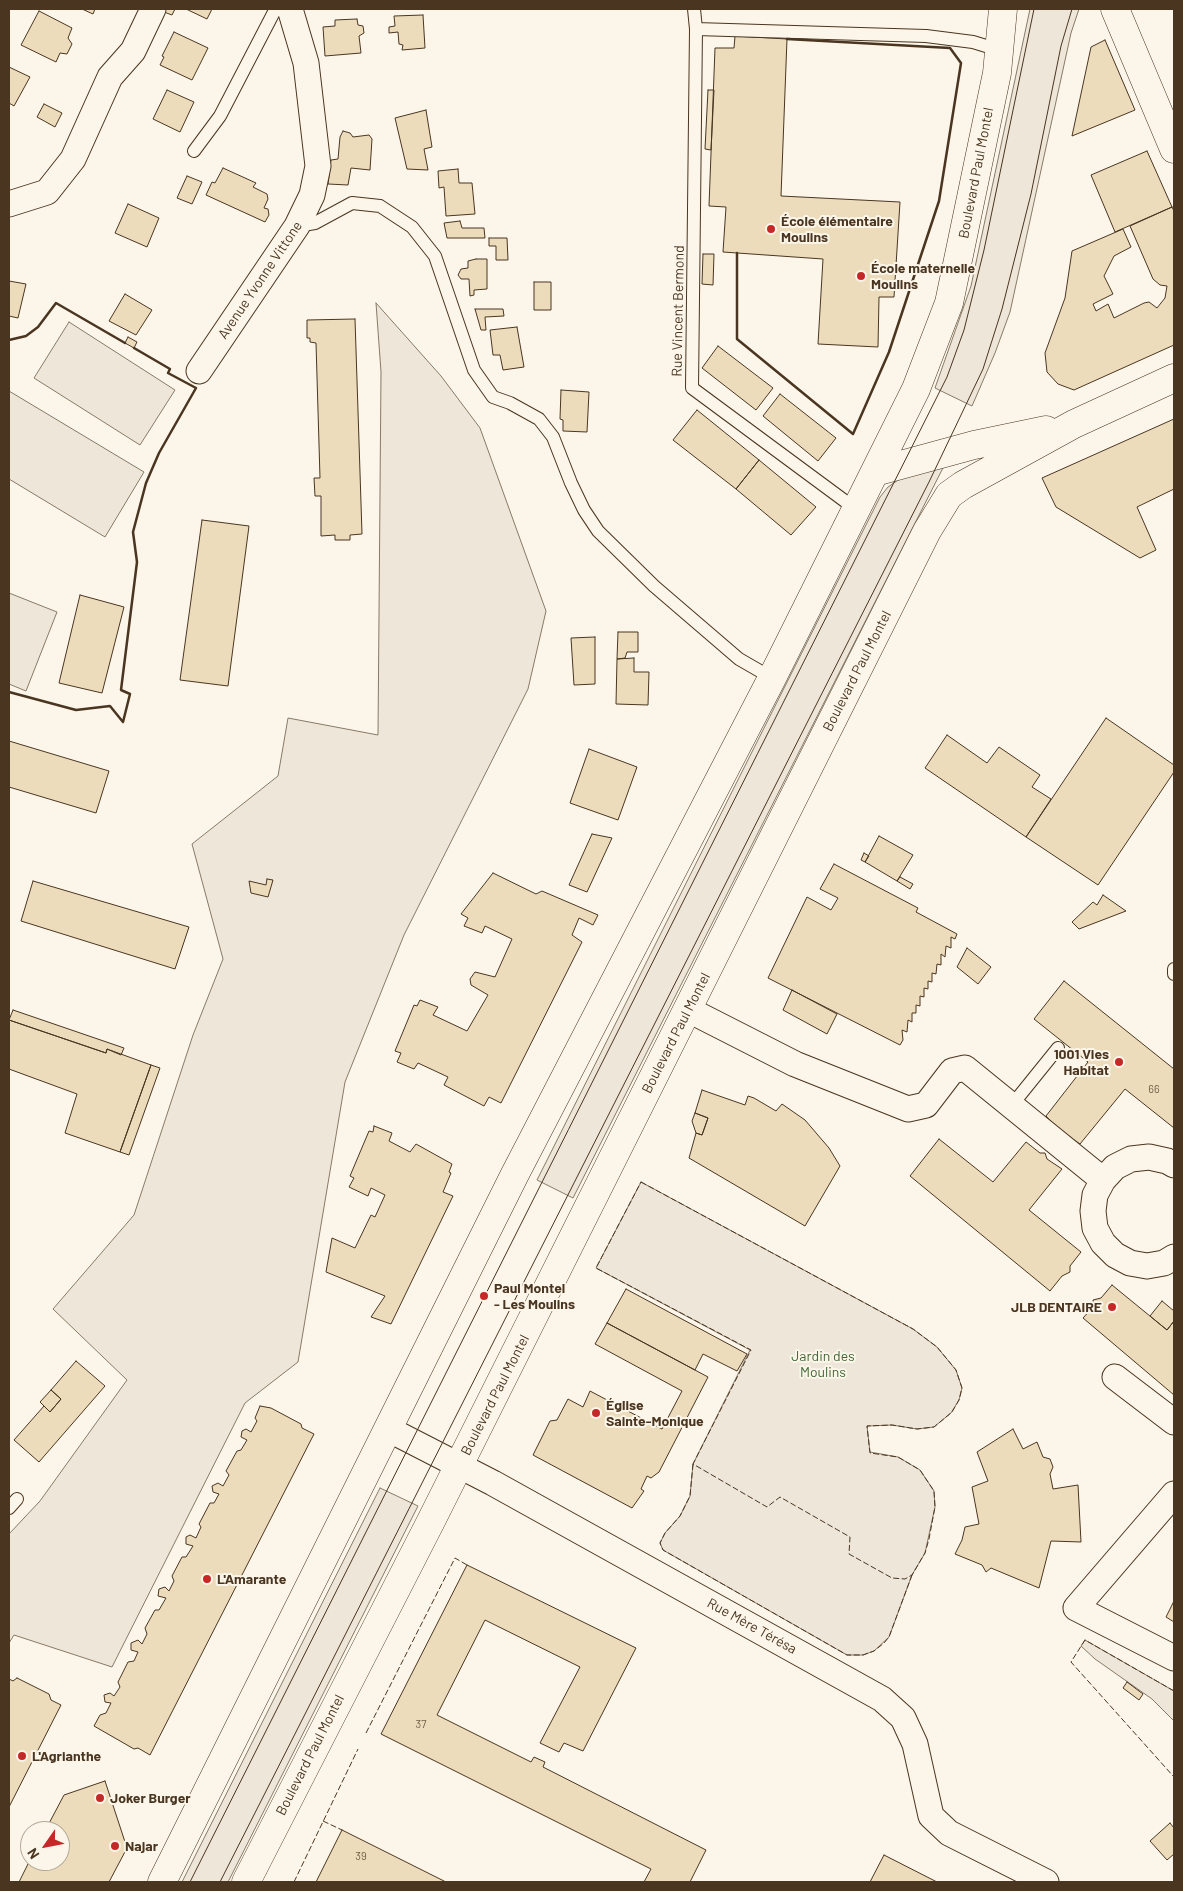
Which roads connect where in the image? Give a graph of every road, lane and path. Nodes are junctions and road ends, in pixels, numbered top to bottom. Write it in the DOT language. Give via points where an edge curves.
graph roads {
  1 [pos="153,9"];
  2 [pos="280,9"];
  3 [pos="290,9"];
  4 [pos="694,9"];
  5 [pos="1003,9"];
  6 [pos="1115,9"];
  7 [pos="696,29"];
  8 [pos="999,50"];
  9 [pos="1174,149"];
  10 [pos="194,151"];
  11 [pos="9,204"];
  12 [pos="298,226"];
  13 [pos="199,371"];
  14 [pos="1174,378"];
  15 [pos="1074,424"];
  16 [pos="875,472"];
  17 [pos="857,510"];
  18 [pos="772,678"];
  19 [pos="1174,969"];
  20 [pos="1174,974"];
  21 [pos="687,1009"];
  22 [pos="1058,1048"];
  23 [pos="1012,1105"];
  24 [pos="1174,1166"];
  25 [pos="1103,1180"];
  26 [pos="1174,1257"];
  27 [pos="1116,1377"];
  28 [pos="1174,1422"];
  29 [pos="388,1429"];
  30 [pos="459,1466"];
  31 [pos="1174,1494"];
  32 [pos="1174,1658"];
  33 [pos="162,1882"];
  34 [pos="246,1882"];
  35 [pos="1046,1882"];
  1 -- 11 [label="street" via="133,51 110,77 73,159 47,192"];
  2 -- 10 [label="lane" via="274,12 220,116"];
  3 -- 12 [label="street, Avenue Yvonne Vittone" via="306,63 318,166 312,195"];
  4 -- 7 [label="lane, Rue Vincent Bermond"];
  5 -- 8 [label="main road, Boulevard Paul Montel"];
  6 -- 9 [label="main road"];
  7 -- 8 [label="lane" via="926,36 973,42"];
  7 -- 17 [label="lane, Rue Vincent Bermond" via="692,388"];
  8 -- 16 [label="main road, Boulevard Paul Montel" via="949,303 916,389"];
  12 -- 13 [label="street, Avenue Yvonne Vittone"];
  12 -- 18 [label="lane" via="315,223 352,203 380,206 412,227 435,256 474,370 493,397 510,403 544,425 553,437 584,510 598,531 654,586 739,659"];
  14 -- 15 [label="main road"];
  15 -- 16 [label="main road" via="974,445"];
  15 -- 21 [label="main road, Boulevard Paul Montel" via="949,495"];
  16 -- 17 [label="main road, Boulevard Paul Montel"];
  17 -- 18 [label="main road, Boulevard Paul Montel"];
  18 -- 29 [label="main road, Boulevard Paul Montel" via="514,1176"];
  19 -- 20 [label="lane"];
  21 -- 23 [label="street" via="795,1064 908,1109 926,1105 952,1071 965,1068"];
  21 -- 30 [label="main road, Boulevard Paul Montel"];
  22 -- 23 [label="lane"];
  23 -- 25 [label="street"];
  24 -- 25 [label="street" via="1149,1157 1131,1159 1115,1167"];
  25 -- 26 [label="street" via="1095,1195 1093,1212 1103,1243 1115,1256 1130,1263 1147,1266"];
  27 -- 28 [label="street"];
  29 -- 30 [label="street, Rue Mère Térésa"];
  29 -- 33 [label="main road, Boulevard Paul Montel"];
  30 -- 34 [label="main road, Boulevard Paul Montel"];
  30 -- 35 [label="street, Rue Mère Térésa" via="882,1699 903,1718 915,1744 931,1816 949,1833"];
  31 -- 32 [label="street" via="1076,1608"];
}
